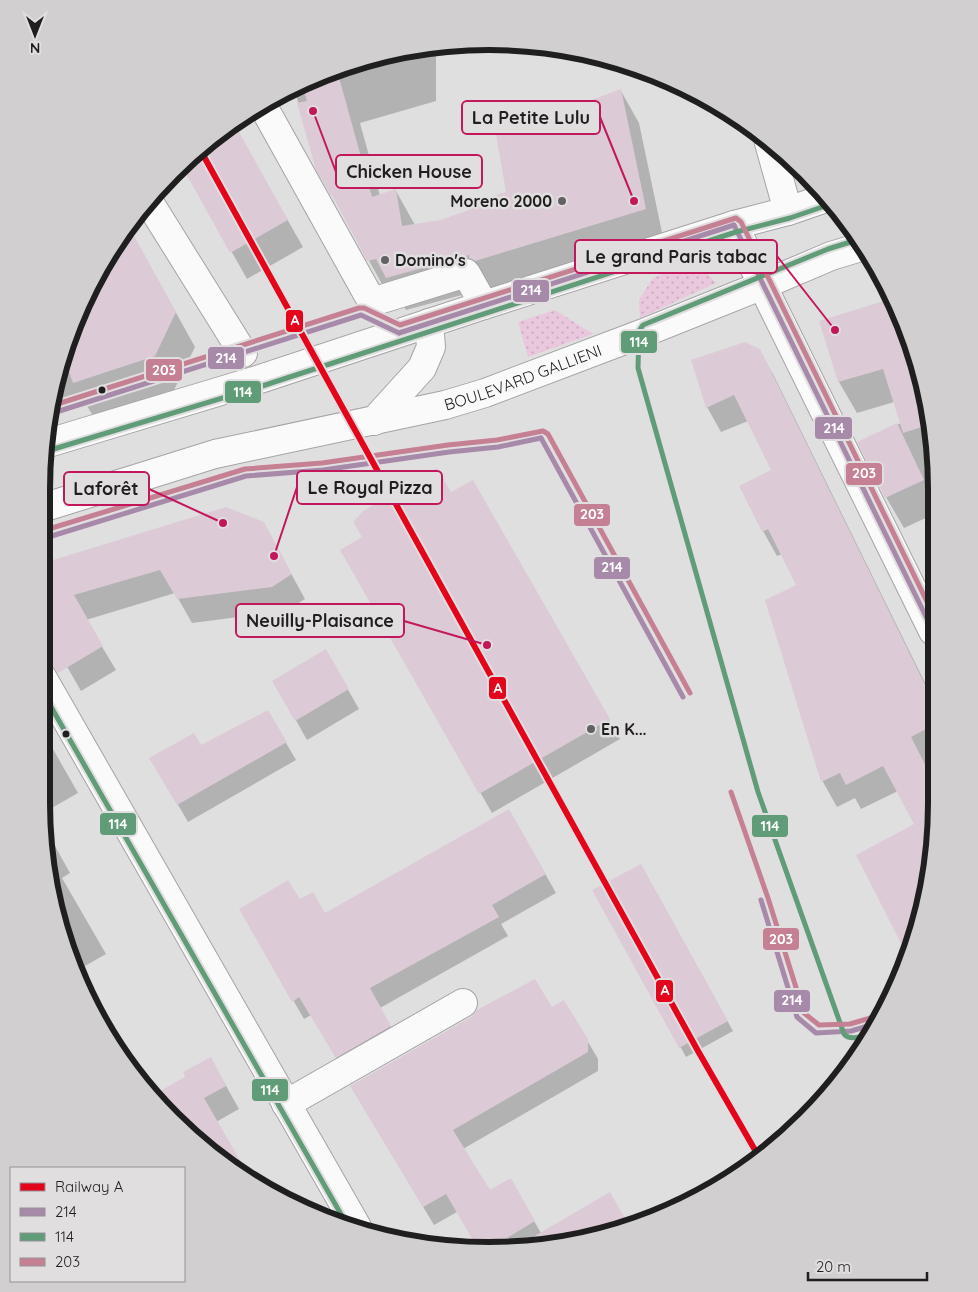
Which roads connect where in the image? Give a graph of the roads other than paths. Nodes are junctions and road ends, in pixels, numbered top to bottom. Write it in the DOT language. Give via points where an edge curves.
graph roads {
  1 [pos="268,115"];
  2 [pos="772,154"];
  3 [pos="819,200"];
  4 [pos="153,207"];
  5 [pos="788,210"];
  6 [pos="734,225"];
  7 [pos="856,248"];
  8 [pos="763,285"];
  9 [pos="484,305"];
  10 [pos="429,323"];
  11 [pos="243,353"];
  12 [pos="374,420"];
  13 [pos="53,442"];
  14 [pos="50,506"];
  15 [pos="928,621"];
  16 [pos="50,691"];
  17 [pos="463,1003"];
  18 [pos="286,1104"];
  19 [pos="353,1221"];
  1 -- 9 [label="street" via="372,302 466,274"];
  2 -- 5 [label="street"];
  3 -- 5 [label="street"];
  4 -- 11 [label="street"];
  5 -- 6 [label="street"];
  6 -- 8 [label="street"];
  6 -- 9 [label="street"];
  7 -- 8 [label="street, BOULEVARD GALLIENI"];
  8 -- 12 [label="street, BOULEVARD GALLIENI" via="485,393"];
  8 -- 15 [label="street"];
  9 -- 10 [label="street"];
  10 -- 12 [label="street" via="431,347 422,368"];
  10 -- 13 [label="street" via="254,382"];
  12 -- 14 [label="street, BOULEVARD GALLIENI" via="216,454"];
  16 -- 18 [label="street"];
  17 -- 18 [label="street"];
  18 -- 19 [label="street"];
}
